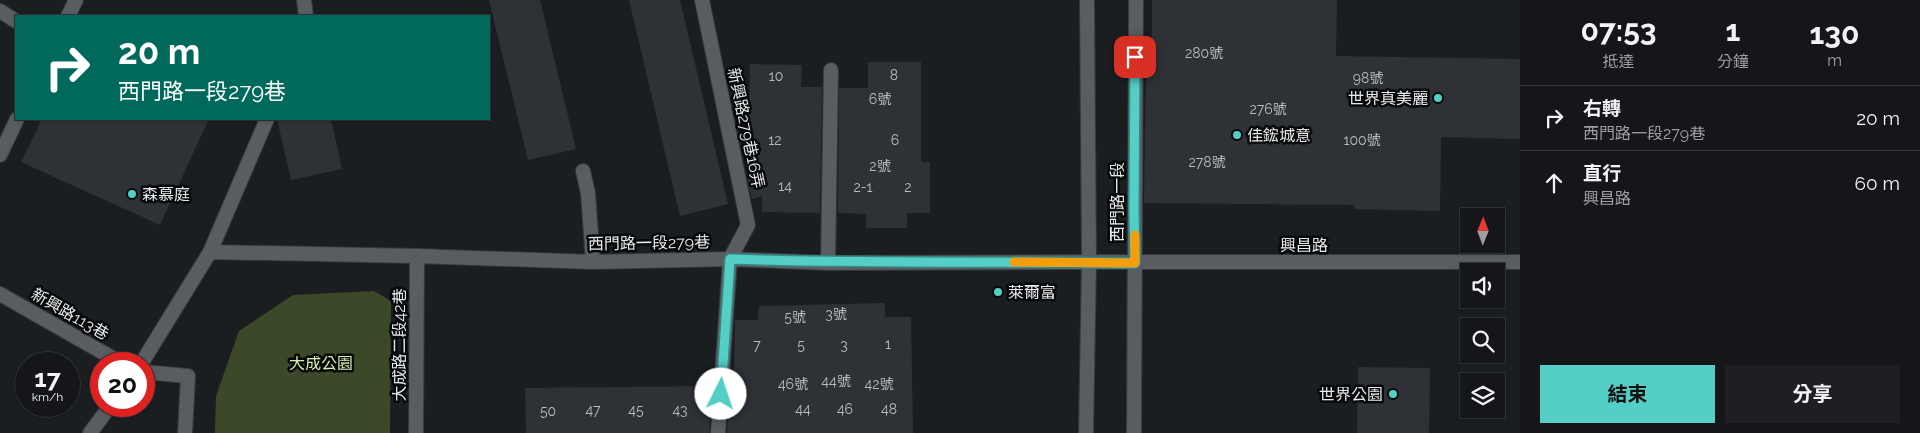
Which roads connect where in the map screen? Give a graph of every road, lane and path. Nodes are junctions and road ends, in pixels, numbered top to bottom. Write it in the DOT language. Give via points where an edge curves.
graph roads {
  1 [pos="76,0"];
  2 [pos="304,0"];
  3 [pos="702,0"];
  4 [pos="1087,0"];
  5 [pos="1136,0"];
  6 [pos="0,11"];
  7 [pos="68,15"];
  8 [pos="306,15"];
  9 [pos="15,20"];
  10 [pos="831,70"];
  11 [pos="17,120"];
  12 [pos="267,120"];
  13 [pos="0,155"];
  14 [pos="583,170"];
  15 [pos="210,252"];
  16 [pos="417,256"];
  17 [pos="730,259"];
  18 [pos="593,262"];
  19 [pos="1088,262"];
  20 [pos="1520,262"];
  21 [pos="828,263"];
  22 [pos="1135,263"];
  23 [pos="0,294"];
  24 [pos="102,352"];
  25 [pos="148,352"];
  26 [pos="155,373"];
  27 [pos="102,417"];
  28 [pos="90,433"];
  29 [pos="185,433"];
  30 [pos="416,433"];
  31 [pos="718,433"];
  32 [pos="1086,433"];
  33 [pos="1134,433"];
  1 -- 7 [label="street"];
  2 -- 8 [label="street"];
  3 -- 17 [label="street, 新興路279巷16弄" via="748,224"];
  4 -- 19 [label="street, 西門路一段"];
  5 -- 22 [label="street, 西門路一段"];
  6 -- 9 [label="street"];
  10 -- 21 [label="street"];
  11 -- 13 [label="street"];
  12 -- 15 [label="street"];
  14 -- 18 [label="street"];
  15 -- 16 [label="street, 西門路一段279巷"];
  15 -- 25 [label="street"];
  16 -- 18 [label="street, 西門路一段279巷"];
  16 -- 30 [label="street, 大成路二段42巷"];
  17 -- 18 [label="street, 西門路一段279巷"];
  17 -- 21 [label="street, 西門路一段279巷"];
  17 -- 31 [label="street"];
  19 -- 21 [label="street, 西門路一段279巷"];
  19 -- 22 [label="street, 興昌路"];
  19 -- 32 [label="street, 西門路一段"];
  20 -- 22 [label="street, 興昌路"];
  22 -- 33 [label="street, 西門路一段"];
  23 -- 24 [label="street, 新興路113巷"];
  26 -- 29 [label="street" via="188,376"];
  27 -- 28 [label="street"];
}
